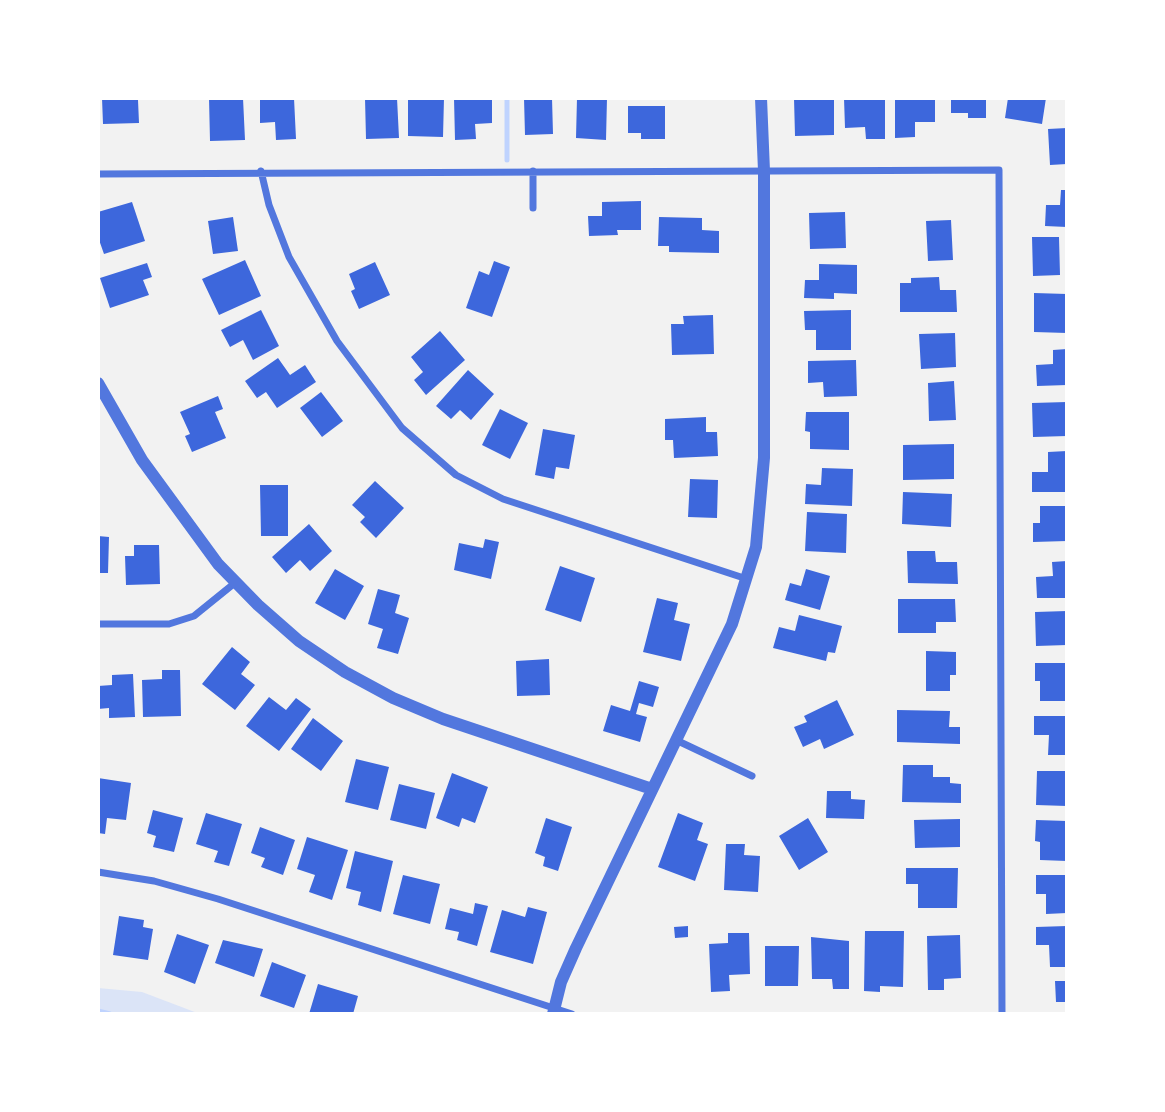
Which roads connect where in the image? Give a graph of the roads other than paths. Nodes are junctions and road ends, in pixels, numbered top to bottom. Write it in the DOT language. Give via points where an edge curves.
graph roads {
  1 [pos="761,98"];
  2 [pos="261,171"];
  3 [pos="533,171"];
  4 [pos="764,171"];
  5 [pos="98,174"];
  6 [pos="533,208"];
  7 [pos="100,390"];
  8 [pos="747,579"];
  9 [pos="236,582"];
  10 [pos="98,624"];
  11 [pos="678,741"];
  12 [pos="752,776"];
  13 [pos="652,789"];
  14 [pos="98,872"];
  15 [pos="553,1012"];
  16 [pos="572,1014"];
  17 [pos="1002,1014"];
  1 -- 4 [label="street"];
  2 -- 3 [label="street"];
  2 -- 5 [label="street"];
  2 -- 8 [label="street" via="289,257 337,341 402,428 456,475 503,499"];
  3 -- 4 [label="street"];
  3 -- 6 [label="street"];
  4 -- 8 [label="street" via="764,458 762,503"];
  4 -- 17 [label="street" via="999,170"];
  7 -- 9 [label="street" via="142,460"];
  8 -- 11 [label="street" via="732,624"];
  9 -- 10 [label="street" via="194,616 169,624"];
  9 -- 13 [label="street" via="299,641 393,698"];
  11 -- 12 [label="street"];
  11 -- 13 [label="street"];
  13 -- 15 [label="street" via="576,948"];
  14 -- 15 [label="street" via="154,881 218,899"];
  15 -- 16 [label="street"];
}
